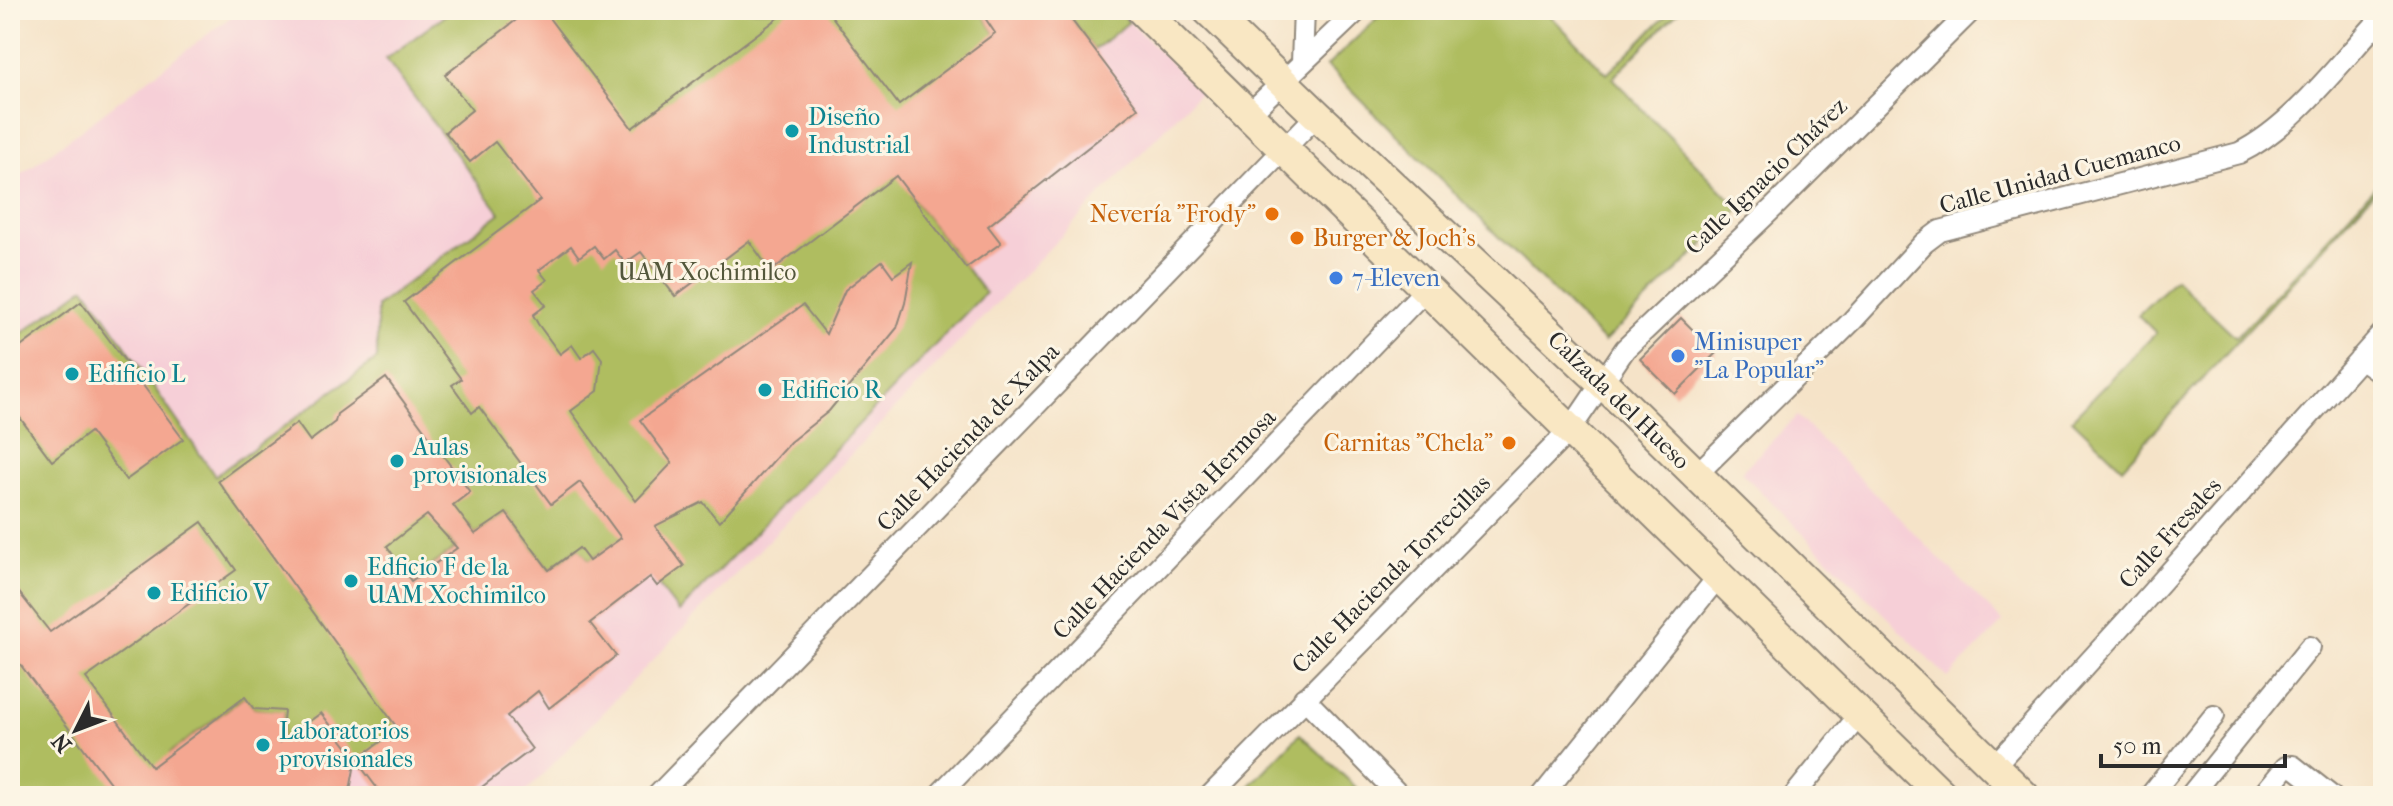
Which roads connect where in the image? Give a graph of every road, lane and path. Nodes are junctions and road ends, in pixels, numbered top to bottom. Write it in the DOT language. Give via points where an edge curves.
graph roads {
  1 [pos="1142,10"];
  2 [pos="1208,10"];
  3 [pos="1304,10"];
  4 [pos="1358,10"];
  5 [pos="1972,10"];
  6 [pos="2383,16"];
  7 [pos="1292,72"];
  8 [pos="1249,114"];
  9 [pos="1317,115"];
  10 [pos="1284,149"];
  11 [pos="1427,288"];
  12 [pos="2383,333"];
  13 [pos="2360,358"];
  14 [pos="2383,374"];
  15 [pos="1603,383"];
  16 [pos="1570,430"];
  17 [pos="1696,475"];
  18 [pos="1718,577"];
  19 [pos="2310,647"];
  20 [pos="1304,698"];
  21 [pos="1861,713"];
  22 [pos="2214,716"];
  23 [pos="1994,766"];
  24 [pos="657,796"];
  25 [pos="938,796"];
  26 [pos="1210,796"];
  27 [pos="1400,796"];
  28 [pos="1542,796"];
  29 [pos="1794,796"];
  30 [pos="1943,796"];
  31 [pos="2024,796"];
  32 [pos="2150,796"];
  33 [pos="2190,796"];
  34 [pos="2262,796"];
  35 [pos="2331,796"];
  1 -- 8 [label="main road"];
  2 -- 7 [label="main road, Calzada del Hueso"];
  3 -- 7 [label="street"];
  4 -- 7 [label="street"];
  5 -- 15 [label="street, Calle Ignacio Chávez" via="1625,349"];
  6 -- 17 [label="street, Calle Unidad Cuemanco" via="2277,130 2249,149 1940,231"];
  7 -- 8 [label="street"];
  7 -- 9 [label="main road, Calzada del Hueso"];
  8 -- 10 [label="main road"];
  9 -- 10 [label="street, Calle Hacienda de Xalpa"];
  9 -- 15 [label="main road, Calzada del Hueso"];
  10 -- 11 [label="main road"];
  10 -- 24 [label="street, Calle Hacienda de Xalpa"];
  11 -- 16 [label="main road"];
  11 -- 25 [label="street, Calle Hacienda Vista Hermosa"];
  12 -- 13 [label="street, Calle Fresales"];
  13 -- 14 [label="street"];
  13 -- 23 [label="street, Calle Fresales"];
  15 -- 16 [label="street, Calle Hacienda Torrecillas"];
  15 -- 17 [label="main road, Calzada del Hueso"];
  16 -- 18 [label="main road"];
  16 -- 20 [label="street, Calle Hacienda Torrecillas"];
  17 -- 23 [label="main road, Calzada del Hueso"];
  18 -- 21 [label="main road"];
  18 -- 28 [label="street"];
  19 -- 33 [label="street"];
  20 -- 26 [label="street, Calle Hacienda Torrecillas"];
  20 -- 27 [label="street"];
  21 -- 29 [label="street"];
  21 -- 30 [label="main road"];
  22 -- 32 [label="street"];
  23 -- 31 [label="main road, Calzada del Hueso"];
  34 -- 35 [label="street" via="2286,767 2293,766"];
}
